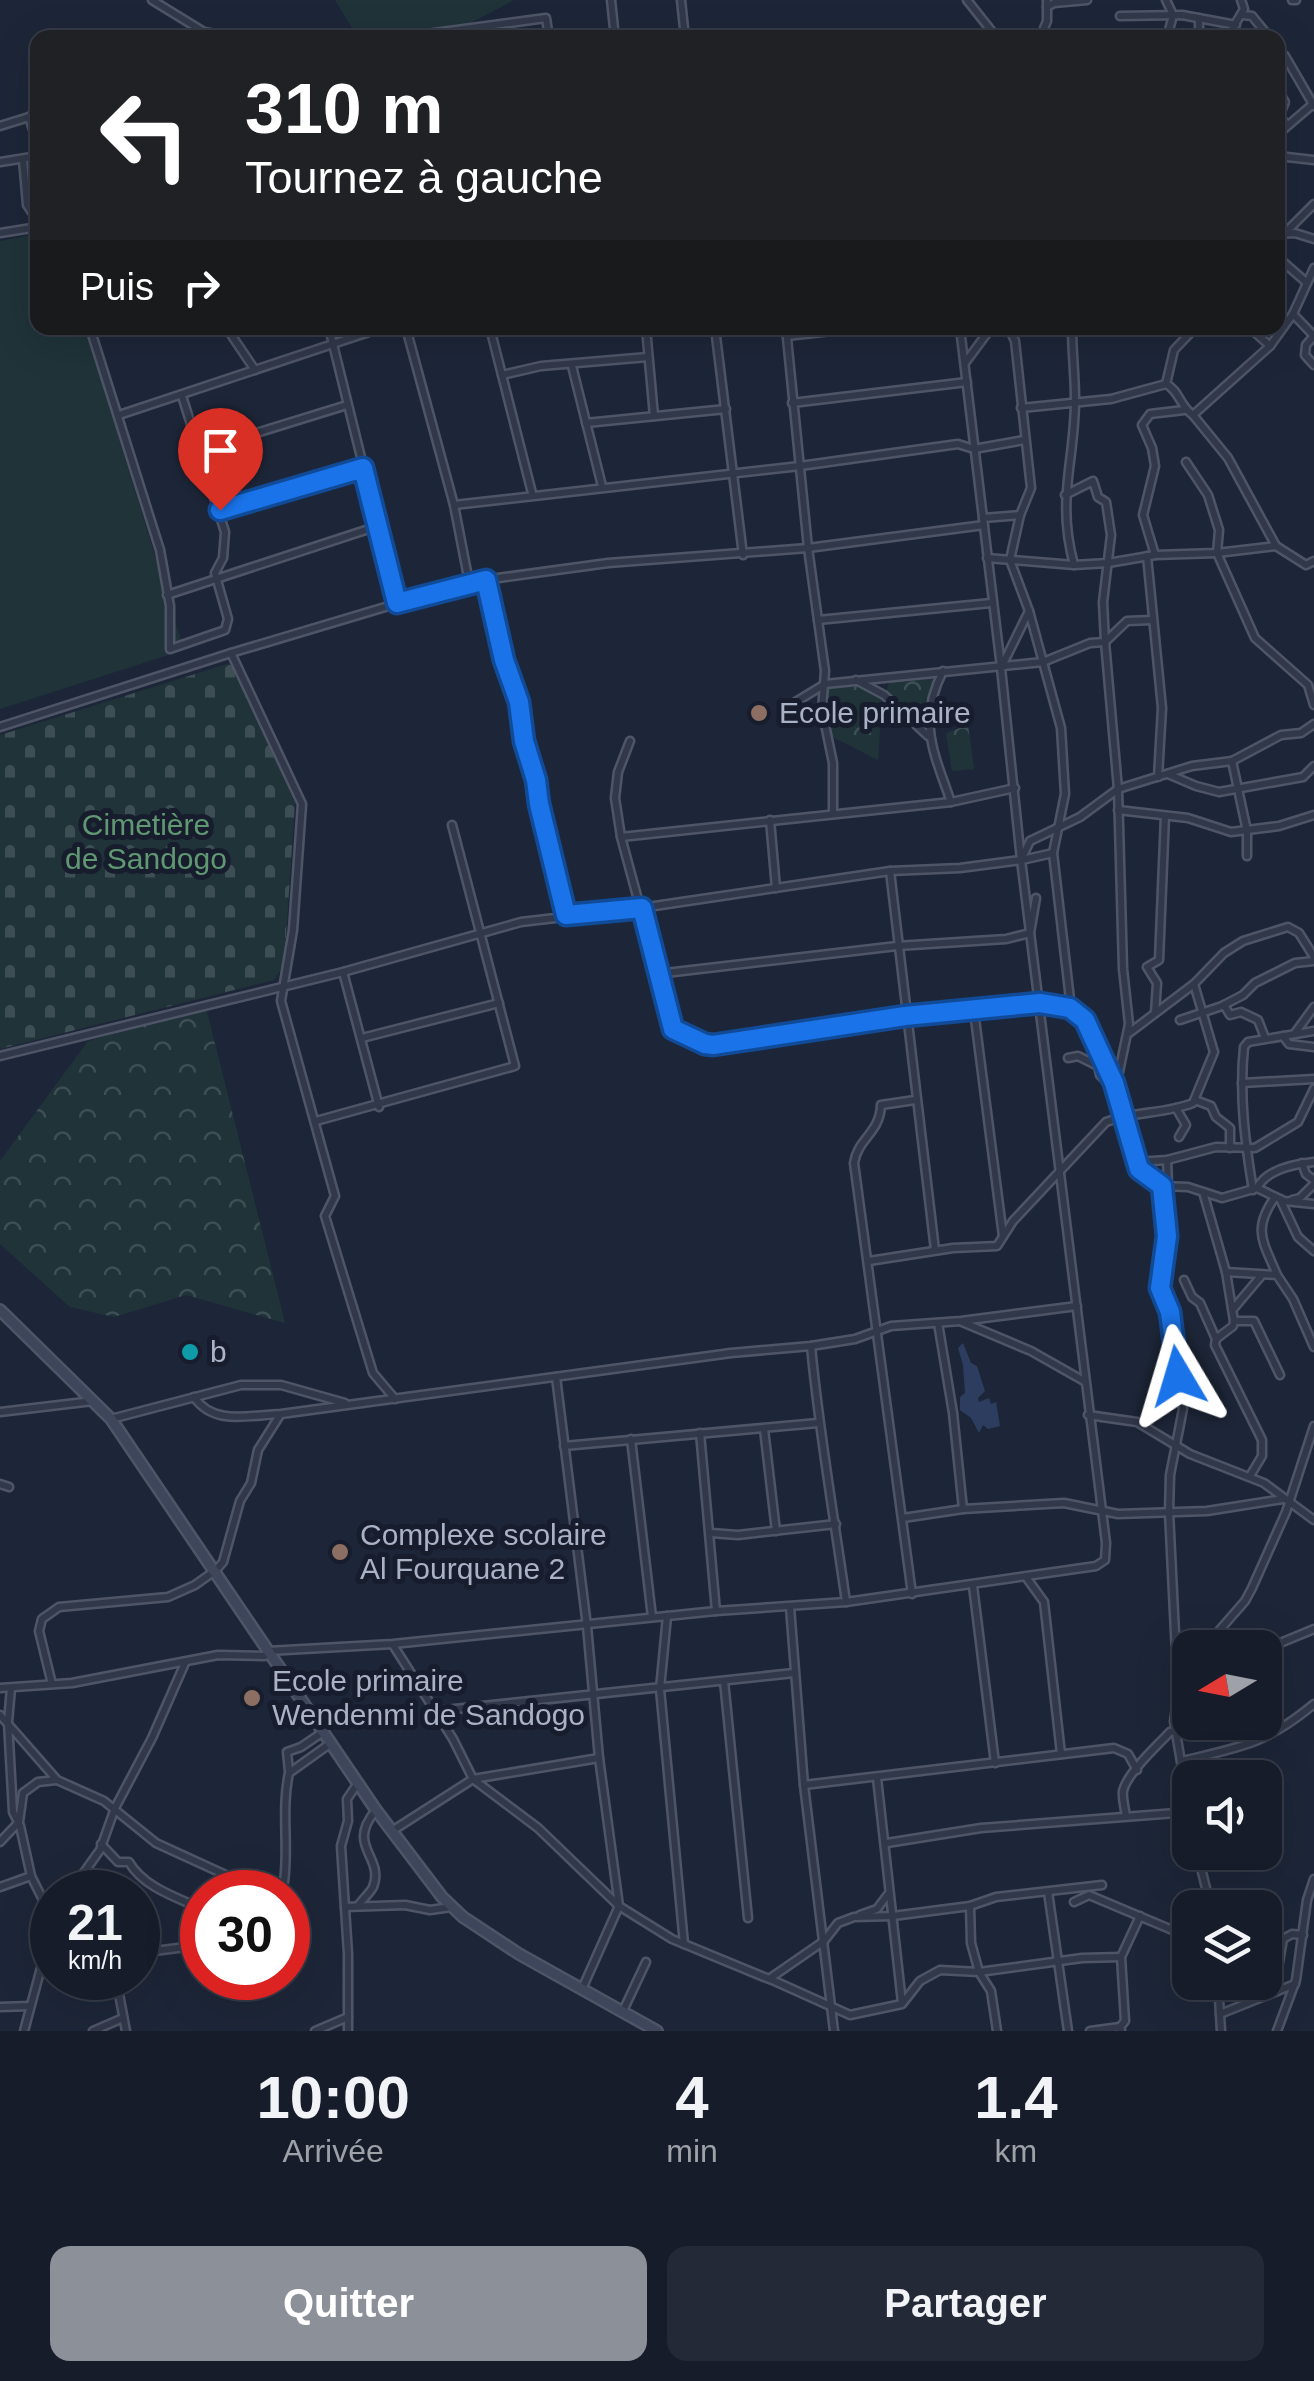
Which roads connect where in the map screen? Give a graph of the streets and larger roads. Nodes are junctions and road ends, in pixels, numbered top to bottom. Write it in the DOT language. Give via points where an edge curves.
graph roads {
  1 [pos="152,0"];
  2 [pos="611,0"];
  3 [pos="681,0"];
  4 [pos="968,0"];
  5 [pos="1086,0"];
  6 [pos="1166,0"];
  7 [pos="1241,0"];
  8 [pos="1047,4"];
  9 [pos="1242,14"];
  10 [pos="1173,15"];
  11 [pos="1120,16"];
  12 [pos="1199,18"];
  13 [pos="1236,25"];
  14 [pos="201,30"];
  15 [pos="458,30"];
  16 [pos="548,30"];
  17 [pos="615,30"];
  18 [pos="684,30"];
  19 [pos="992,30"];
  20 [pos="1043,30"];
  21 [pos="1169,30"];
  22 [pos="1199,30"];
  23 [pos="1233,30"];
  24 [pos="1263,30"];
  25 [pos="1285,56"];
  26 [pos="1314,104"];
  27 [pos="29,116"];
  28 [pos="30,119"];
  29 [pos="1285,122"];
  30 [pos="1,125"];
  31 [pos="1288,125"];
  32 [pos="1285,128"];
  33 [pos="1285,157"];
  34 [pos="30,158"];
  35 [pos="23,160"];
  36 [pos="1314,160"];
  37 [pos="0,162"];
  38 [pos="1314,204"];
  39 [pos="30,211"];
  40 [pos="30,226"];
  41 [pos="1285,230"];
  42 [pos="0,233"];
  43 [pos="1285,234"];
  44 [pos="1314,239"];
  45 [pos="1285,264"];
  46 [pos="1314,268"];
  47 [pos="1306,282"];
  48 [pos="1293,314"];
  49 [pos="1285,325"];
  50 [pos="92,335"];
  51 [pos="331,335"];
  52 [pos="359,335"];
  53 [pos="408,335"];
  54 [pos="492,335"];
  55 [pos="646,335"];
  56 [pos="716,335"];
  57 [pos="787,335"];
  58 [pos="961,335"];
  59 [pos="986,335"];
  60 [pos="1012,335"];
  61 [pos="1072,335"];
  62 [pos="1189,335"];
  63 [pos="1258,335"];
  64 [pos="1278,335"];
  65 [pos="232,336"];
  66 [pos="1314,336"];
  67 [pos="333,343"];
  68 [pos="1270,346"];
  69 [pos="648,356"];
  70 [pos="965,364"];
  71 [pos="1314,364"];
  72 [pos="572,366"];
  73 [pos="255,370"];
  74 [pos="502,375"];
  75 [pos="967,382"];
  76 [pos="1166,384"];
  77 [pos="182,396"];
  78 [pos="1076,402"];
  79 [pos="792,403"];
  80 [pos="348,406"];
  81 [pos="1021,408"];
  82 [pos="726,409"];
  83 [pos="1184,410"];
  84 [pos="119,415"];
  85 [pos="1193,415"];
  86 [pos="654,416"];
  87 [pos="586,423"];
  88 [pos="1024,440"];
  89 [pos="974,448"];
  90 [pos="201,450"];
  91 [pos="1186,462"];
  92 [pos="800,466"];
  93 [pos="363,468"];
  94 [pos="734,474"];
  95 [pos="602,486"];
  96 [pos="532,494"];
  97 [pos="1064,495"];
  98 [pos="454,505"];
  99 [pos="220,510"];
  100 [pos="1020,516"];
  101 [pos="983,522"];
  102 [pos="378,526"];
  103 [pos="1276,546"];
  104 [pos="808,548"];
  105 [pos="1217,553"];
  106 [pos="743,554"];
  107 [pos="1151,555"];
  108 [pos="987,558"];
  109 [pos="1010,560"];
  110 [pos="1314,561"];
  111 [pos="1108,563"];
  112 [pos="1074,565"];
  113 [pos="486,580"];
  114 [pos="216,581"];
  115 [pos="469,582"];
  116 [pos="166,594"];
  117 [pos="991,602"];
  118 [pos="397,603"];
  119 [pos="1030,611"];
  120 [pos="818,620"];
  121 [pos="1152,620"];
  122 [pos="1105,642"];
  123 [pos="231,653"];
  124 [pos="1043,662"];
  125 [pos="1001,668"];
  126 [pos="943,671"];
  127 [pos="855,680"];
  128 [pos="825,684"];
  129 [pos="794,704"];
  130 [pos="1314,705"];
  131 [pos="1314,724"];
  132 [pos="0,727"];
  133 [pos="1301,733"];
  134 [pos="1314,735"];
  135 [pos="928,736"];
  136 [pos="630,740"];
  137 [pos="1232,761"];
  138 [pos="1314,766"];
  139 [pos="1167,773"];
  140 [pos="1158,777"];
  141 [pos="1015,788"];
  142 [pos="1118,789"];
  143 [pos="1239,789"];
  144 [pos="951,802"];
  145 [pos="1118,810"];
  146 [pos="832,813"];
  147 [pos="1314,815"];
  148 [pos="1166,816"];
  149 [pos="770,820"];
  150 [pos="452,826"];
  151 [pos="1058,829"];
  152 [pos="1246,831"];
  153 [pos="621,837"];
  154 [pos="1052,853"];
  155 [pos="1247,856"];
  156 [pos="1021,860"];
  157 [pos="890,871"];
  158 [pos="776,888"];
  159 [pos="1036,898"];
  160 [pos="642,908"];
  161 [pos="566,915"];
  162 [pos="480,931"];
  163 [pos="1030,933"];
  164 [pos="898,946"];
  165 [pos="1314,959"];
  166 [pos="343,972"];
  167 [pos="657,974"];
  168 [pos="1194,984"];
  169 [pos="283,985"];
  170 [pos="498,1003"];
  171 [pos="1040,1003"];
  172 [pos="1224,1004"];
  173 [pos="1314,1007"];
  174 [pos="1070,1008"];
  175 [pos="974,1010"];
  176 [pos="1204,1011"];
  177 [pos="1155,1015"];
  178 [pos="905,1016"];
  179 [pos="1180,1020"];
  180 [pos="1314,1031"];
  181 [pos="1128,1034"];
  182 [pos="1294,1034"];
  183 [pos="1283,1036"];
  184 [pos="362,1038"];
  185 [pos="1265,1038"];
  186 [pos="1314,1047"];
  187 [pos="0,1056"];
  188 [pos="1068,1058"];
  189 [pos="1314,1079"];
  190 [pos="1242,1083"];
  191 [pos="1314,1090"];
  192 [pos="1116,1091"];
  193 [pos="1312,1099"];
  194 [pos="915,1100"];
  195 [pos="1195,1100"];
  196 [pos="379,1107"];
  197 [pos="1176,1108"];
  198 [pos="1124,1115"];
  199 [pos="316,1122"];
  200 [pos="1179,1137"];
  201 [pos="1230,1148"];
  202 [pos="1245,1149"];
  203 [pos="1167,1160"];
  204 [pos="1137,1162"];
  205 [pos="1314,1162"];
  206 [pos="1302,1163"];
  207 [pos="1061,1169"];
  208 [pos="1306,1174"];
  209 [pos="1314,1182"];
  210 [pos="1165,1186"];
  211 [pos="1255,1189"];
  212 [pos="1305,1191"];
  213 [pos="1203,1192"];
  214 [pos="1280,1199"];
  215 [pos="1314,1204"];
  216 [pos="1002,1236"];
  217 [pos="935,1250"];
  218 [pos="1314,1251"];
  219 [pos="869,1261"];
  220 [pos="1226,1272"];
  221 [pos="1262,1275"];
  222 [pos="1278,1275"];
  223 [pos="1184,1280"];
  224 [pos="1077,1306"];
  225 [pos="1233,1309"];
  226 [pos="0,1310"];
  227 [pos="1234,1321"];
  228 [pos="961,1322"];
  229 [pos="938,1323"];
  230 [pos="878,1330"];
  231 [pos="1216,1338"];
  232 [pos="811,1346"];
  233 [pos="1314,1347"];
  234 [pos="1280,1375"];
  235 [pos="556,1377"];
  236 [pos="1084,1380"];
  237 [pos="194,1397"];
  238 [pos="395,1399"];
  239 [pos="93,1401"];
  240 [pos="351,1404"];
  241 [pos="0,1412"];
  242 [pos="281,1414"];
  243 [pos="1088,1415"];
  244 [pos="111,1419"];
  245 [pos="818,1423"];
  246 [pos="1314,1426"];
  247 [pos="764,1430"];
  248 [pos="700,1433"];
  249 [pos="630,1440"];
  250 [pos="1176,1444"];
  251 [pos="564,1446"];
  252 [pos="1250,1476"];
  253 [pos="1286,1501"];
  254 [pos="963,1509"];
  255 [pos="1100,1510"];
  256 [pos="1169,1512"];
  257 [pos="902,1518"];
  258 [pos="1314,1520"];
  259 [pos="836,1524"];
  260 [pos="776,1531"];
  261 [pos="711,1533"];
  262 [pos="216,1570"];
  263 [pos="1026,1577"];
  264 [pos="972,1585"];
  265 [pos="912,1594"];
  266 [pos="846,1602"];
  267 [pos="790,1607"];
  268 [pos="716,1611"];
  269 [pos="667,1616"];
  270 [pos="652,1618"];
  271 [pos="587,1626"];
  272 [pos="1314,1629"];
  273 [pos="1175,1630"];
  274 [pos="1219,1630"];
  275 [pos="1282,1642"];
  276 [pos="393,1644"];
  277 [pos="268,1652"];
  278 [pos="185,1664"];
  279 [pos="794,1673"];
  280 [pos="724,1681"];
  281 [pos="52,1684"];
  282 [pos="0,1688"];
  283 [pos="10,1688"];
  284 [pos="660,1689"];
  285 [pos="594,1695"];
  286 [pos="1314,1704"];
  287 [pos="436,1712"];
  288 [pos="0,1715"];
  289 [pos="8,1722"];
  290 [pos="323,1732"];
  291 [pos="1172,1732"];
  292 [pos="331,1743"];
  293 [pos="1061,1754"];
  294 [pos="598,1758"];
  295 [pos="1190,1760"];
  296 [pos="996,1763"];
  297 [pos="1137,1770"];
  298 [pos="289,1772"];
  299 [pos="877,1778"];
  300 [pos="57,1780"];
  301 [pos="473,1780"];
  302 [pos="358,1784"];
  303 [pos="804,1785"];
  304 [pos="114,1808"];
  305 [pos="376,1810"];
  306 [pos="1172,1815"];
  307 [pos="1126,1816"];
  308 [pos="19,1822"];
  309 [pos="391,1831"];
  310 [pos="0,1842"];
  311 [pos="886,1843"];
  312 [pos="101,1844"];
  313 [pos="84,1870"];
  314 [pos="215,1870"];
  315 [pos="285,1870"];
  316 [pos="30,1876"];
  317 [pos="1314,1879"];
  318 [pos="1102,1886"];
  319 [pos="0,1887"];
  320 [pos="891,1888"];
  321 [pos="1048,1892"];
  322 [pos="180,1898"];
  323 [pos="1311,1899"];
  324 [pos="1074,1902"];
  325 [pos="358,1906"];
  326 [pos="619,1906"];
  327 [pos="970,1906"];
  328 [pos="345,1907"];
  329 [pos="451,1907"];
  330 [pos="893,1916"];
  331 [pos="1140,1916"];
  332 [pos="854,1917"];
  333 [pos="748,1918"];
  334 [pos="1172,1930"];
  335 [pos="1302,1939"];
  336 [pos="824,1941"];
  337 [pos="684,1944"];
  338 [pos="1282,1945"];
  339 [pos="1314,1946"];
  340 [pos="1121,1957"];
  341 [pos="646,1962"];
  342 [pos="1059,1964"];
  343 [pos="979,1972"];
  344 [pos="768,1979"];
  345 [pos="1295,1984"];
  346 [pos="1282,1989"];
  347 [pos="582,1990"];
  348 [pos="32,2000"];
  349 [pos="120,2000"];
  350 [pos="1219,2000"];
  351 [pos="1254,2000"];
  352 [pos="902,2004"];
  353 [pos="30,2006"];
  354 [pos="0,2007"];
  355 [pos="832,2008"];
  356 [pos="622,2013"];
  357 [pos="1220,2014"];
  358 [pos="348,2017"];
  359 [pos="123,2018"];
  360 [pos="1121,2029"];
  361 [pos="24,2031"];
  362 [pos="93,2031"];
  363 [pos="126,2031"];
  364 [pos="315,2031"];
  365 [pos="348,2031"];
  366 [pos="657,2031"];
  367 [pos="834,2031"];
  368 [pos="997,2031"];
  369 [pos="1068,2031"];
  370 [pos="1090,2031"];
  371 [pos="1221,2031"];
  372 [pos="1278,2031"];
  1 -- 14 [label="street"];
  2 -- 17 [label="street"];
  3 -- 18 [label="street"];
  4 -- 19 [label="street"];
  5 -- 8 [label="street"];
  6 -- 10 [label="street"];
  7 -- 9 [label="street"];
  8 -- 20 [label="street"];
  9 -- 13 [label="street"];
  9 -- 24 [label="street"];
  10 -- 11 [label="street"];
  10 -- 12 [label="street"];
  10 -- 21 [label="street"];
  12 -- 13 [label="street"];
  12 -- 22 [label="street"];
  13 -- 23 [label="street"];
  15 -- 16 [label="street" via="546,18"];
  25 -- 26 [label="street"];
  26 -- 31 [label="street"];
  27 -- 28 [label="street"];
  27 -- 30 [label="street"];
  29 -- 31 [label="street"];
  31 -- 32 [label="street"];
  33 -- 36 [label="street"];
  34 -- 35 [label="street"];
  35 -- 37 [label="street"];
  35 -- 39 [label="street"];
  38 -- 41 [label="street"];
  40 -- 42 [label="street"];
  43 -- 44 [label="street"];
  45 -- 47 [label="street"];
  46 -- 47 [label="street"];
  47 -- 48 [label="street"];
  48 -- 49 [label="street"];
  48 -- 66 [label="street"];
  50 -- 84 [label="street"];
  51 -- 67 [label="street"];
  52 -- 67 [label="street"];
  53 -- 98 [label="street"];
  54 -- 74 [label="street"];
  55 -- 69 [label="street"];
  56 -- 82 [label="street"];
  57 -- 79 [label="street"];
  58 -- 70 [label="street"];
  59 -- 70 [label="street"];
  60 -- 81 [label="street"];
  61 -- 78 [label="street"];
  62 -- 76 [label="street" via="1174,350"];
  63 -- 68 [label="street"];
  64 -- 68 [label="street"];
  65 -- 73 [label="street"];
  66 -- 71 [label="street" via="1306,345"];
  67 -- 73 [label="street"];
  67 -- 80 [label="street"];
  68 -- 85 [label="street"];
  69 -- 72 [label="street"];
  69 -- 86 [label="street"];
  70 -- 75 [label="street"];
  72 -- 74 [label="street"];
  72 -- 87 [label="street"];
  73 -- 77 [label="street"];
  74 -- 96 [label="street"];
  75 -- 79 [label="street"];
  75 -- 89 [label="street"];
  76 -- 78 [label="street"];
  76 -- 83 [label="street"];
  77 -- 84 [label="street"];
  77 -- 90 [label="street"];
  78 -- 81 [label="street"];
  78 -- 97 [label="street"];
  79 -- 92 [label="street"];
  80 -- 90 [label="street"];
  80 -- 93 [label="street"];
  81 -- 88 [label="street"];
  82 -- 86 [label="street"];
  82 -- 94 [label="street"];
  83 -- 85 [label="street"];
  83 -- 107 [label="street" via="1150,414 1142,425 1155,466 1143,515"];
  84 -- 116 [label="street" via="160,550"];
  85 -- 103 [label="street" via="1228,458"];
  86 -- 87 [label="street"];
  87 -- 95 [label="street"];
  88 -- 89 [label="street"];
  88 -- 100 [label="street" via="1031,488"];
  89 -- 92 [label="street" via="958,444"];
  89 -- 101 [label="street"];
  90 -- 99 [label="street"];
  91 -- 105 [label="street" via="1220,530"];
  92 -- 94 [label="street"];
  92 -- 104 [label="street"];
  93 -- 99 [label="street"];
  93 -- 102 [label="street"];
  94 -- 95 [label="street"];
  94 -- 106 [label="street"];
  95 -- 96 [label="street"];
  96 -- 98 [label="street"];
  97 -- 111 [label="street" via="1093,481 1106,502"];
  97 -- 112 [label="street"];
  98 -- 115 [label="street"];
  99 -- 114 [label="street" via="226,532"];
  100 -- 101 [label="street"];
  100 -- 109 [label="street"];
  101 -- 104 [label="street"];
  101 -- 108 [label="street"];
  102 -- 114 [label="street"];
  102 -- 118 [label="street"];
  103 -- 105 [label="street"];
  103 -- 110 [label="street" via="1306,565"];
  104 -- 106 [label="street"];
  104 -- 120 [label="street"];
  105 -- 107 [label="street"];
  105 -- 130 [label="street" via="1255,638 1308,685"];
  106 -- 113 [label="street"];
  107 -- 111 [label="street"];
  107 -- 121 [label="street"];
  108 -- 109 [label="street"];
  108 -- 117 [label="street"];
  109 -- 112 [label="street"];
  109 -- 119 [label="street"];
  111 -- 112 [label="street"];
  111 -- 122 [label="street"];
  113 -- 115 [label="street"];
  113 -- 161 [label="street"];
  114 -- 116 [label="street"];
  114 -- 116 [label="street" via="228,626 170,649"];
  115 -- 118 [label="street"];
  117 -- 120 [label="street"];
  117 -- 125 [label="street"];
  118 -- 123 [label="street"];
  119 -- 124 [label="street"];
  119 -- 125 [label="street"];
  120 -- 128 [label="street"];
  121 -- 122 [label="street" via="1127,621"];
  121 -- 140 [label="street" via="1162,708"];
  122 -- 124 [label="street"];
  122 -- 142 [label="street"];
  123 -- 132 [label="street"];
  123 -- 169 [label="street" via="302,804"];
  124 -- 125 [label="street"];
  124 -- 151 [label="street" via="1061,728 1065,794"];
  125 -- 126 [label="street"];
  125 -- 141 [label="street"];
  126 -- 127 [label="street"];
  126 -- 135 [label="street"];
  127 -- 128 [label="street"];
  127 -- 135 [label="street" via="884,695"];
  128 -- 129 [label="street"];
  128 -- 146 [label="street"];
  131 -- 133 [label="street"];
  133 -- 134 [label="street"];
  133 -- 137 [label="street" via="1281,735"];
  135 -- 144 [label="street"];
  136 -- 153 [label="street" via="615,798"];
  137 -- 139 [label="street"];
  137 -- 143 [label="street"];
  138 -- 143 [label="street" via="1303,777"];
  139 -- 140 [label="street"];
  139 -- 143 [label="street" via="1219,792"];
  140 -- 142 [label="street"];
  141 -- 144 [label="street"];
  141 -- 156 [label="street"];
  142 -- 145 [label="street"];
  142 -- 151 [label="street"];
  143 -- 152 [label="street"];
  144 -- 146 [label="street"];
  145 -- 148 [label="street"];
  145 -- 181 [label="street"];
  146 -- 149 [label="street"];
  147 -- 152 [label="street"];
  148 -- 152 [label="street"];
  148 -- 177 [label="street" via="1159,960 1147,967 1156,982"];
  149 -- 153 [label="street"];
  149 -- 158 [label="street"];
  150 -- 162 [label="street"];
  151 -- 154 [label="street"];
  151 -- 156 [label="street" via="1030,841"];
  152 -- 155 [label="street"];
  153 -- 160 [label="street"];
  154 -- 156 [label="street"];
  154 -- 174 [label="street"];
  156 -- 157 [label="street"];
  156 -- 163 [label="street"];
  157 -- 158 [label="street"];
  157 -- 164 [label="street"];
  158 -- 160 [label="street"];
  159 -- 163 [label="street"];
  160 -- 161 [label="street"];
  160 -- 167 [label="street"];
  161 -- 162 [label="street"];
  162 -- 166 [label="street"];
  162 -- 170 [label="street"];
  163 -- 164 [label="street"];
  163 -- 171 [label="street"];
  164 -- 167 [label="street"];
  164 -- 178 [label="street"];
  165 -- 168 [label="street" via="1299,933 1283,927 1243,941"];
  165 -- 172 [label="street" via="1254,983"];
  166 -- 169 [label="street"];
  166 -- 184 [label="street"];
  167 -- 178 [label="street" via="673,1029 705,1044"];
  168 -- 176 [label="street"];
  168 -- 177 [label="street"];
  169 -- 187 [label="street"];
  169 -- 199 [label="street" via="281,1001"];
  170 -- 184 [label="street"];
  170 -- 196 [label="street" via="515,1066"];
  171 -- 174 [label="street"];
  171 -- 175 [label="street"];
  171 -- 207 [label="street"];
  172 -- 176 [label="street"];
  172 -- 185 [label="street" via="1230,1015 1258,1020"];
  173 -- 182 [label="street"];
  174 -- 192 [label="street" via="1085,1020"];
  175 -- 178 [label="street"];
  175 -- 216 [label="street"];
  176 -- 179 [label="street"];
  176 -- 195 [label="street" via="1213,1060"];
  177 -- 181 [label="street"];
  178 -- 194 [label="street"];
  180 -- 182 [label="street"];
  181 -- 192 [label="street"];
  182 -- 183 [label="street"];
  183 -- 185 [label="street"];
  183 -- 186 [label="street" via="1288,1044"];
  184 -- 196 [label="street"];
  185 -- 190 [label="street" via="1245,1044"];
  188 -- 192 [label="street" via="1098,1066"];
  189 -- 190 [label="street"];
  190 -- 202 [label="street"];
  191 -- 193 [label="street"];
  192 -- 198 [label="street"];
  193 -- 202 [label="street" via="1298,1122"];
  194 -- 217 [label="street"];
  194 -- 219 [label="street" via="881,1105 880,1121 854,1156"];
  195 -- 197 [label="street"];
  195 -- 201 [label="street" via="1211,1106 1230,1128"];
  196 -- 199 [label="street"];
  197 -- 198 [label="street"];
  197 -- 200 [label="street" via="1186,1125"];
  198 -- 204 [label="street"];
  198 -- 207 [label="street" via="1102,1125"];
  199 -- 238 [label="street" via="335,1196 325,1216 373,1373"];
  201 -- 202 [label="street"];
  201 -- 203 [label="street"];
  202 -- 211 [label="street"];
  203 -- 204 [label="street"];
  203 -- 210 [label="street"];
  204 -- 210 [label="street"];
  205 -- 206 [label="street"];
  206 -- 208 [label="street"];
  206 -- 211 [label="street" via="1263,1178"];
  207 -- 216 [label="street"];
  207 -- 224 [label="street"];
  208 -- 209 [label="street"];
  208 -- 212 [label="street"];
  209 -- 212 [label="street"];
  210 -- 213 [label="street"];
  210 -- 250 [label="street" via="1160,1288 1170,1312 1183,1409"];
  211 -- 213 [label="street" via="1226,1198"];
  211 -- 214 [label="street"];
  212 -- 214 [label="street" via="1296,1200"];
  213 -- 220 [label="street"];
  214 -- 215 [label="street"];
  214 -- 218 [label="street" via="1298,1237"];
  214 -- 222 [label="street" via="1260,1230"];
  216 -- 217 [label="street" via="998,1246"];
  217 -- 219 [label="street"];
  219 -- 230 [label="street"];
  220 -- 221 [label="street"];
  220 -- 225 [label="street"];
  221 -- 222 [label="street"];
  221 -- 225 [label="street"];
  222 -- 233 [label="street"];
  223 -- 231 [label="street"];
  224 -- 228 [label="street"];
  224 -- 236 [label="street"];
  225 -- 227 [label="street"];
  226 -- 239 [label="street"];
  227 -- 231 [label="street"];
  227 -- 234 [label="street" via="1254,1322"];
  228 -- 229 [label="street"];
  228 -- 236 [label="street"];
  229 -- 230 [label="street"];
  229 -- 254 [label="street"];
  230 -- 232 [label="street"];
  230 -- 257 [label="street"];
  231 -- 252 [label="street" via="1262,1440 1262,1456"];
  232 -- 235 [label="street"];
  232 -- 245 [label="street"];
  235 -- 238 [label="street"];
  235 -- 251 [label="street"];
  236 -- 243 [label="street"];
  237 -- 240 [label="street" via="281,1385"];
  237 -- 242 [label="street" via="203,1410 222,1417"];
  237 -- 244 [label="street"];
  238 -- 240 [label="street"];
  239 -- 241 [label="street"];
  239 -- 244 [label="street"];
  240 -- 242 [label="street"];
  242 -- 262 [label="street" via="258,1450"];
  243 -- 250 [label="street" via="1137,1422"];
  243 -- 255 [label="street"];
  244 -- 262 [label="street"];
  245 -- 247 [label="street"];
  245 -- 259 [label="street"];
  246 -- 253 [label="street"];
  247 -- 248 [label="street"];
  247 -- 260 [label="street"];
  248 -- 249 [label="street"];
  248 -- 261 [label="street"];
  249 -- 251 [label="street"];
  249 -- 270 [label="street"];
  250 -- 252 [label="street"];
  250 -- 256 [label="street"];
  251 -- 271 [label="street"];
  252 -- 253 [label="street"];
  253 -- 256 [label="street"];
  253 -- 258 [label="street"];
  253 -- 274 [label="street" via="1248,1596"];
  254 -- 255 [label="street" via="1064,1504"];
  254 -- 257 [label="street"];
  255 -- 256 [label="street"];
  255 -- 263 [label="street" via="1105,1560"];
  256 -- 273 [label="street"];
  257 -- 265 [label="street"];
  259 -- 260 [label="street"];
  259 -- 266 [label="street"];
  260 -- 261 [label="street"];
  261 -- 268 [label="street"];
  262 -- 277 [label="street"];
  262 -- 281 [label="street" via="168,1597 60,1607 42,1618"];
  263 -- 264 [label="street"];
  263 -- 293 [label="street" via="1044,1602"];
  264 -- 265 [label="street"];
  264 -- 296 [label="street"];
  265 -- 266 [label="street"];
  266 -- 267 [label="street"];
  267 -- 268 [label="street"];
  267 -- 279 [label="street"];
  268 -- 269 [label="street"];
  269 -- 270 [label="street"];
  269 -- 284 [label="street"];
  270 -- 271 [label="street"];
  271 -- 276 [label="street"];
  271 -- 285 [label="street"];
  272 -- 275 [label="street"];
  276 -- 277 [label="street"];
  276 -- 287 [label="street"];
  277 -- 278 [label="street"];
  277 -- 290 [label="street"];
  278 -- 281 [label="street"];
  278 -- 304 [label="street"];
  279 -- 280 [label="street"];
  279 -- 303 [label="street"];
  280 -- 284 [label="street"];
  280 -- 333 [label="street"];
  281 -- 283 [label="street"];
  282 -- 283 [label="street"];
  283 -- 289 [label="street"];
  284 -- 285 [label="street"];
  284 -- 337 [label="street"];
  285 -- 287 [label="street"];
  285 -- 294 [label="street"];
  286 -- 295 [label="street" via="1254,1744"];
  287 -- 301 [label="street"];
  288 -- 289 [label="street"];
  289 -- 300 [label="street"];
  289 -- 308 [label="street"];
  290 -- 292 [label="street"];
  290 -- 298 [label="street" via="287,1752"];
  291 -- 297 [label="street"];
  292 -- 298 [label="street"];
  292 -- 302 [label="street"];
  293 -- 296 [label="street"];
  293 -- 297 [label="street" via="1114,1748 1128,1754"];
  294 -- 301 [label="street"];
  294 -- 326 [label="street"];
  296 -- 299 [label="street"];
  297 -- 307 [label="street" via="1124,1791"];
  298 -- 315 [label="street"];
  299 -- 303 [label="street"];
  299 -- 311 [label="street"];
  300 -- 304 [label="street"];
  300 -- 308 [label="street" via="22,1793"];
  301 -- 309 [label="street"];
  301 -- 326 [label="street" via="538,1828"];
  302 -- 305 [label="street"];
  302 -- 328 [label="street" via="346,1799 341,1846"];
  303 -- 336 [label="street"];
  304 -- 312 [label="street"];
  304 -- 314 [label="street" via="156,1842"];
  305 -- 309 [label="street"];
  305 -- 325 [label="street" via="362,1839 375,1870 372,1889"];
  306 -- 307 [label="street"];
  307 -- 311 [label="street"];
  308 -- 310 [label="street"];
  308 -- 316 [label="street"];
  309 -- 329 [label="street"];
  311 -- 320 [label="street"];
  312 -- 313 [label="street"];
  312 -- 322 [label="street" via="118,1862 129,1862 148,1882"];
  316 -- 319 [label="street"];
  317 -- 323 [label="street"];
  318 -- 321 [label="street"];
  320 -- 330 [label="street"];
  320 -- 332 [label="street" via="877,1909"];
  321 -- 327 [label="street"];
  321 -- 342 [label="street"];
  323 -- 335 [label="street"];
  324 -- 331 [label="street" via="1090,1896"];
  325 -- 328 [label="street"];
  325 -- 329 [label="street"];
  326 -- 337 [label="street"];
  326 -- 347 [label="street"];
  327 -- 330 [label="street"];
  327 -- 343 [label="street"];
  328 -- 358 [label="street"];
  329 -- 347 [label="street"];
  330 -- 332 [label="street"];
  330 -- 352 [label="street"];
  331 -- 334 [label="street"];
  331 -- 340 [label="street"];
  332 -- 336 [label="street" via="838,1922"];
  335 -- 338 [label="street" via="1292,1934"];
  335 -- 339 [label="street"];
  335 -- 345 [label="street"];
  336 -- 344 [label="street"];
  336 -- 355 [label="street"];
  337 -- 344 [label="street"];
  340 -- 342 [label="street"];
  340 -- 360 [label="street"];
  341 -- 356 [label="street"];
  342 -- 343 [label="street"];
  342 -- 369 [label="street"];
  343 -- 352 [label="street" via="940,1970"];
  343 -- 368 [label="street" via="991,1991"];
  344 -- 355 [label="street"];
  345 -- 346 [label="street"];
  345 -- 372 [label="street"];
  347 -- 356 [label="street"];
  348 -- 353 [label="street"];
  349 -- 359 [label="street"];
  350 -- 357 [label="street"];
  351 -- 357 [label="street"];
  352 -- 355 [label="street" via="850,2014"];
  353 -- 354 [label="street"];
  353 -- 361 [label="street"];
  355 -- 367 [label="street"];
  356 -- 366 [label="street"];
  357 -- 371 [label="street"];
  358 -- 364 [label="street"];
  358 -- 365 [label="street"];
  359 -- 362 [label="street"];
  359 -- 363 [label="street"];
  360 -- 370 [label="street"];
}
